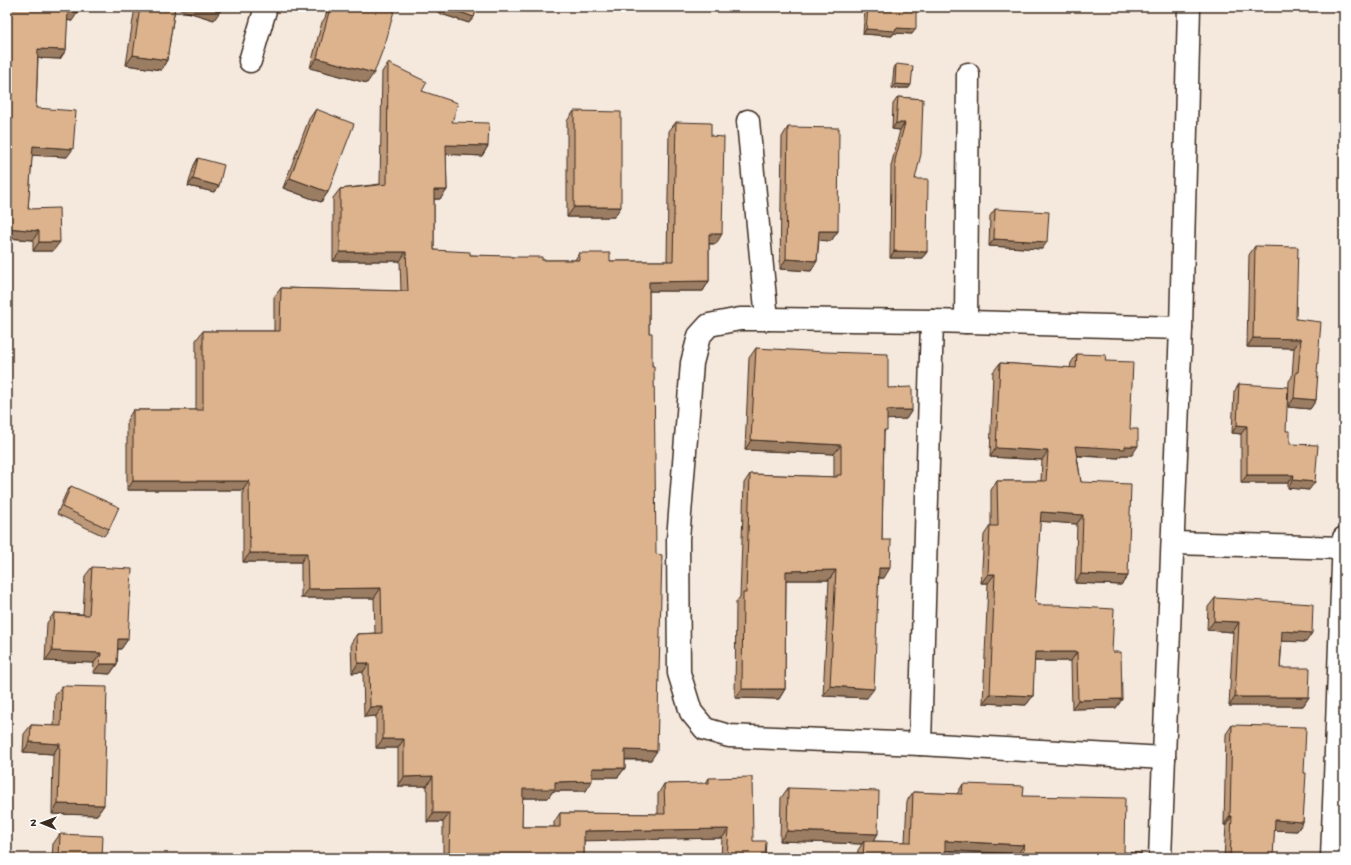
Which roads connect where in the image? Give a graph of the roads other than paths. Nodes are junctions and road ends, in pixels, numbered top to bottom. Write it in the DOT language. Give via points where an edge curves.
graph roads {
  1 [pos="266,7"];
  2 [pos="1189,7"];
  3 [pos="250,61"];
  4 [pos="968,74"];
  5 [pos="748,121"];
  6 [pos="767,320"];
  7 [pos="932,321"];
  8 [pos="966,322"];
  9 [pos="1181,328"];
  10 [pos="1173,543"];
  11 [pos="1344,543"];
  12 [pos="920,744"];
  13 [pos="1164,758"];
  14 [pos="1340,766"];
  15 [pos="1160,858"];
  16 [pos="1332,858"];
  1 -- 3 [label="street"];
  2 -- 9 [label="street"];
  4 -- 8 [label="street"];
  5 -- 6 [label="street"];
  6 -- 7 [label="street"];
  6 -- 12 [label="street" via="740,319 709,325 699,336 692,363 678,539 679,673 691,712 705,729 729,736"];
  7 -- 8 [label="street"];
  7 -- 12 [label="street"];
  8 -- 9 [label="street"];
  9 -- 10 [label="street"];
  10 -- 11 [label="street"];
  10 -- 13 [label="street"];
  11 -- 14 [label="street"];
  12 -- 13 [label="street"];
  13 -- 15 [label="street"];
  14 -- 16 [label="street"];
}
